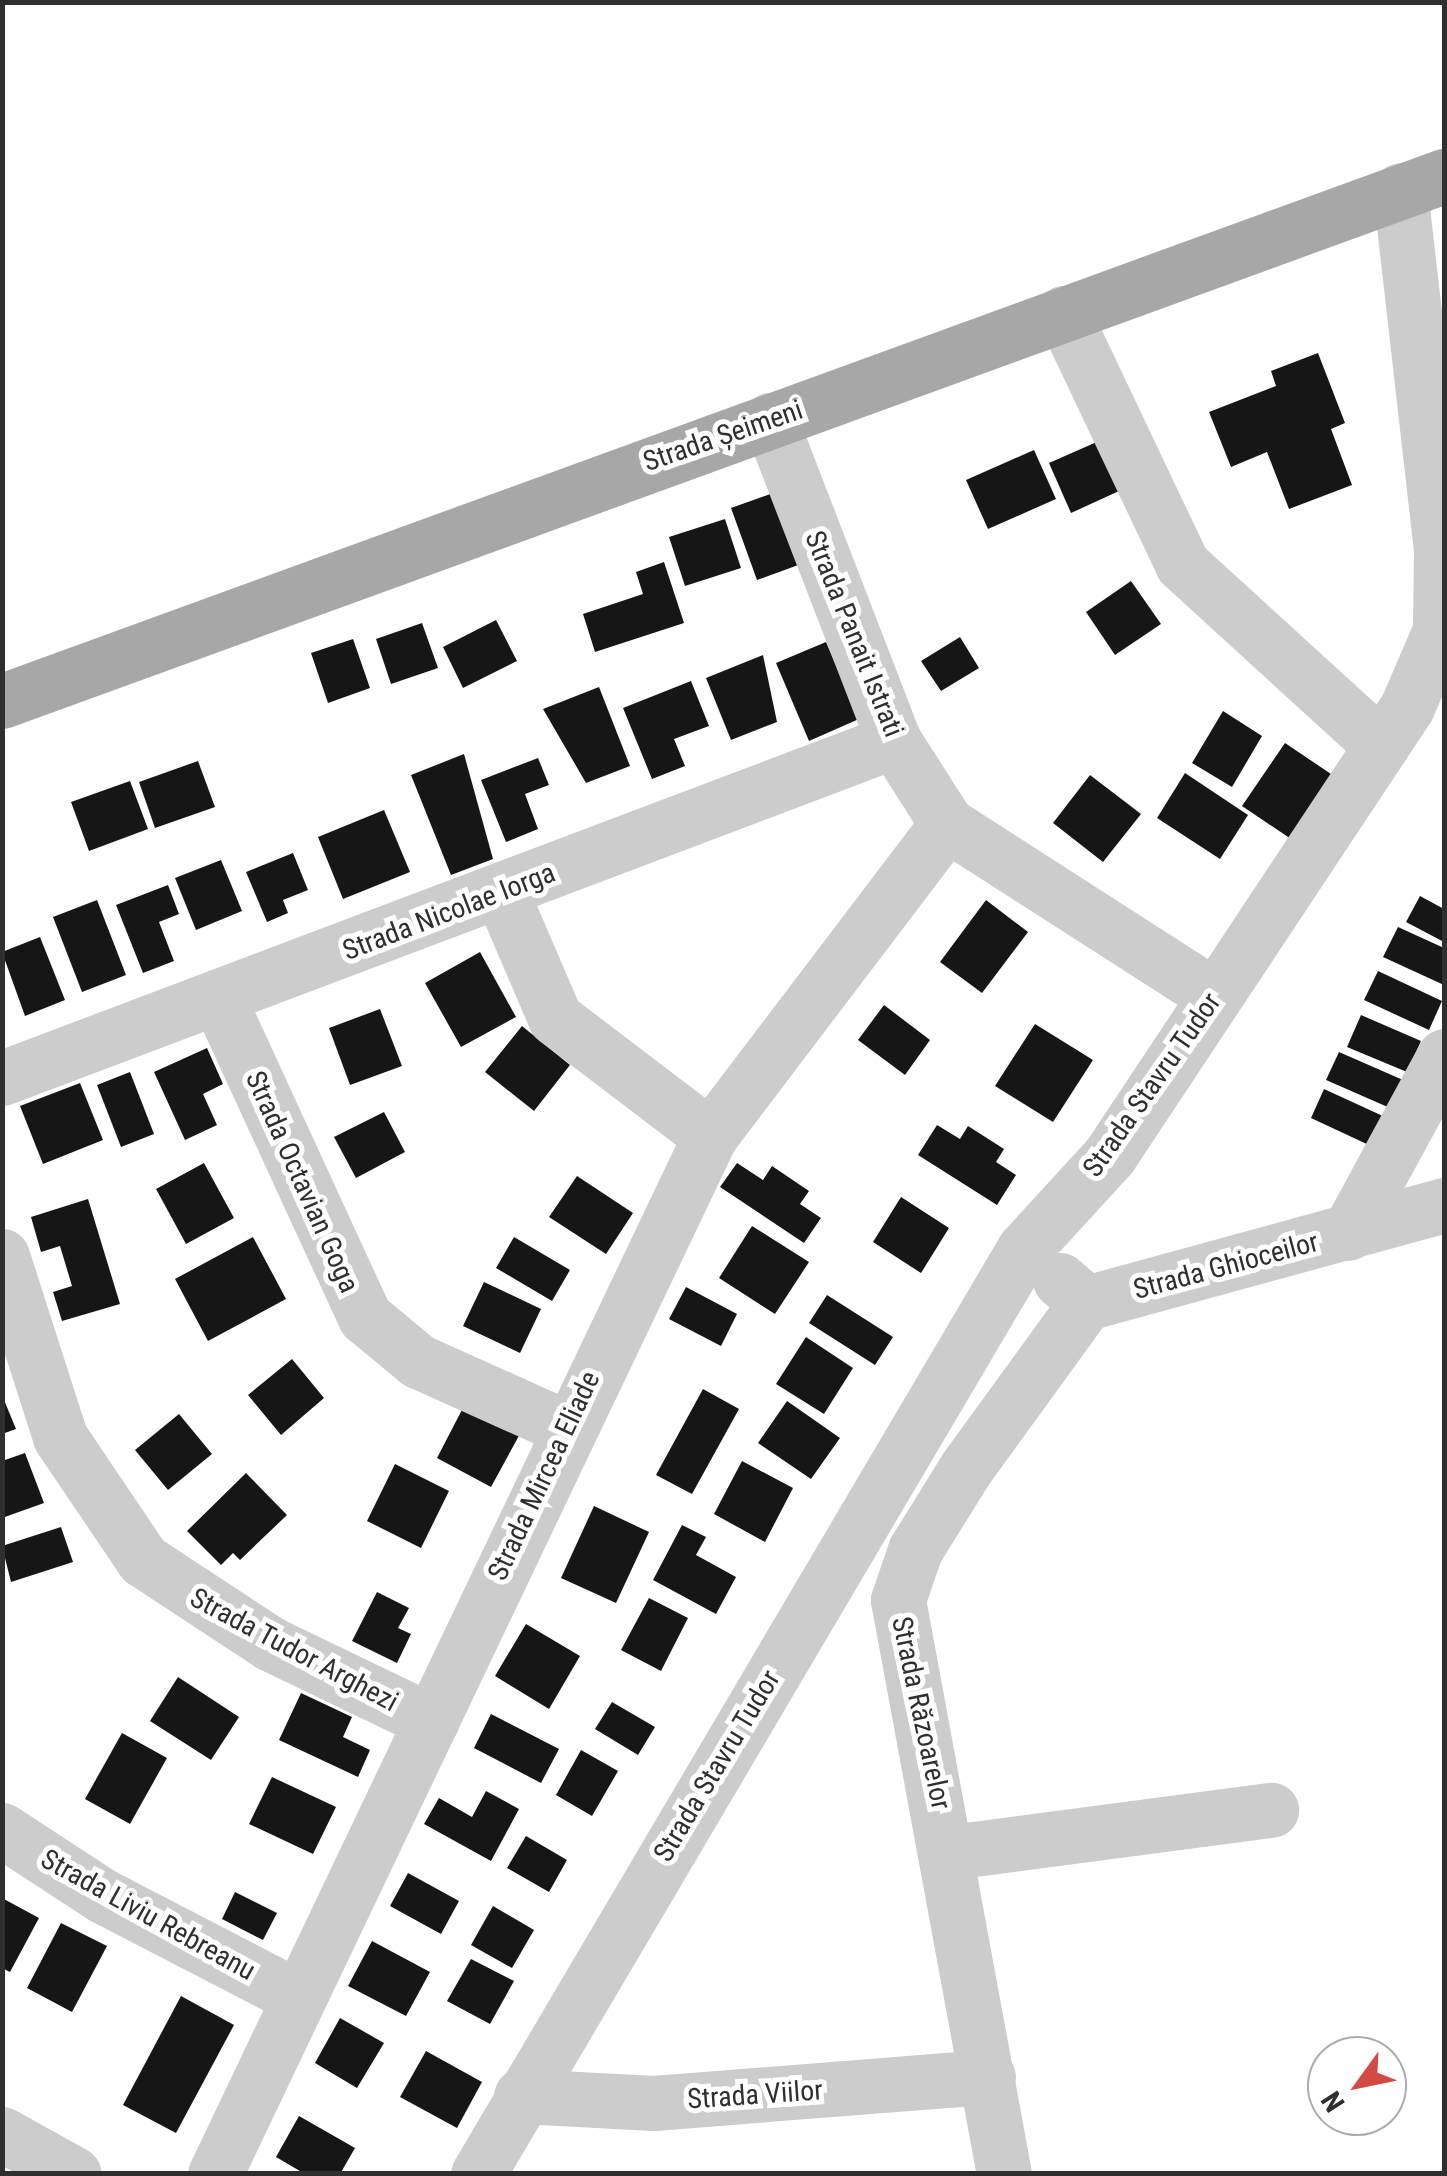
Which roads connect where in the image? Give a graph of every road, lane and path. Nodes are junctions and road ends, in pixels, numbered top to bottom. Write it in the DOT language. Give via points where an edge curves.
graph roads {
  1 [pos="1422,183"];
  2 [pos="1063,313"];
  3 [pos="770,420"];
  4 [pos="2,701"];
  5 [pos="894,741"];
  6 [pos="1380,746"];
  7 [pos="947,824"];
  8 [pos="501,892"];
  9 [pos="1215,996"];
  10 [pos="220,1000"];
  11 [pos="1444,1056"];
  12 [pos="2,1078"];
  13 [pos="710,1136"];
  14 [pos="1444,1205"];
  15 [pos="1348,1233"];
  16 [pos="1024,1249"];
  17 [pos="2,1256"];
  18 [pos="1086,1303"];
  19 [pos="565,1427"];
  20 [pos="430,1721"];
  21 [pos="1272,1810"];
  22 [pos="2,1830"];
  23 [pos="951,1852"];
  24 [pos="296,1996"];
  25 [pos="988,2077"];
  26 [pos="521,2096"];
  27 [pos="2,2134"];
  28 [pos="74,2174"];
  29 [pos="215,2174"];
  30 [pos="478,2174"];
  31 [pos="1004,2174"];
  1 -- 2 [label="main road, Strada Șeimeni"];
  1 -- 6 [label="street, Strada Stavru Tudor" via="1440,630"];
  2 -- 3 [label="main road, Strada Șeimeni"];
  2 -- 6 [label="street" via="1182,564"];
  3 -- 4 [label="main road, Strada Șeimeni"];
  3 -- 5 [label="street, Strada Panait Istrati"];
  5 -- 7 [label="street, Strada Panait Istrati"];
  5 -- 8 [label="street, Strada Nicolae Iorga"];
  6 -- 9 [label="street, Strada Stavru Tudor"];
  7 -- 9 [label="street, Strada Panait Istrati"];
  7 -- 13 [label="street, Strada Mircea Eliade"];
  8 -- 10 [label="street, Strada Nicolae Iorga"];
  8 -- 13 [label="street" via="555,1018"];
  9 -- 16 [label="street, Strada Stavru Tudor" via="1110,1155"];
  10 -- 12 [label="street, Strada Nicolae Iorga"];
  10 -- 19 [label="street, Strada Octavian Goga" via="365,1316 418,1361"];
  11 -- 15 [label="street"];
  13 -- 19 [label="street, Strada Mircea Eliade"];
  14 -- 15 [label="street, Strada Ghioceilor"];
  15 -- 18 [label="street, Strada Ghioceilor"];
  16 -- 18 [label="street"];
  16 -- 26 [label="street, Strada Stavru Tudor"];
  17 -- 20 [label="street, Strada Tudor Arghezi" via="60,1436 143,1560 271,1644"];
  18 -- 23 [label="street, Strada Răzoarelor" via="966,1468 915,1550 898,1600"];
  19 -- 20 [label="street, Strada Mircea Eliade"];
  20 -- 24 [label="street, Strada Mircea Eliade"];
  21 -- 23 [label="street"];
  22 -- 24 [label="street, Strada Liviu Rebreanu" via="102,1896"];
  23 -- 25 [label="street, Strada Răzoarelor"];
  24 -- 29 [label="street, Strada Mircea Eliade"];
  25 -- 26 [label="street, Strada Viilor" via="654,2102"];
  25 -- 31 [label="street, Strada Răzoarelor"];
  26 -- 30 [label="street, Strada Stavru Tudor"];
  27 -- 28 [label="street"];
}
